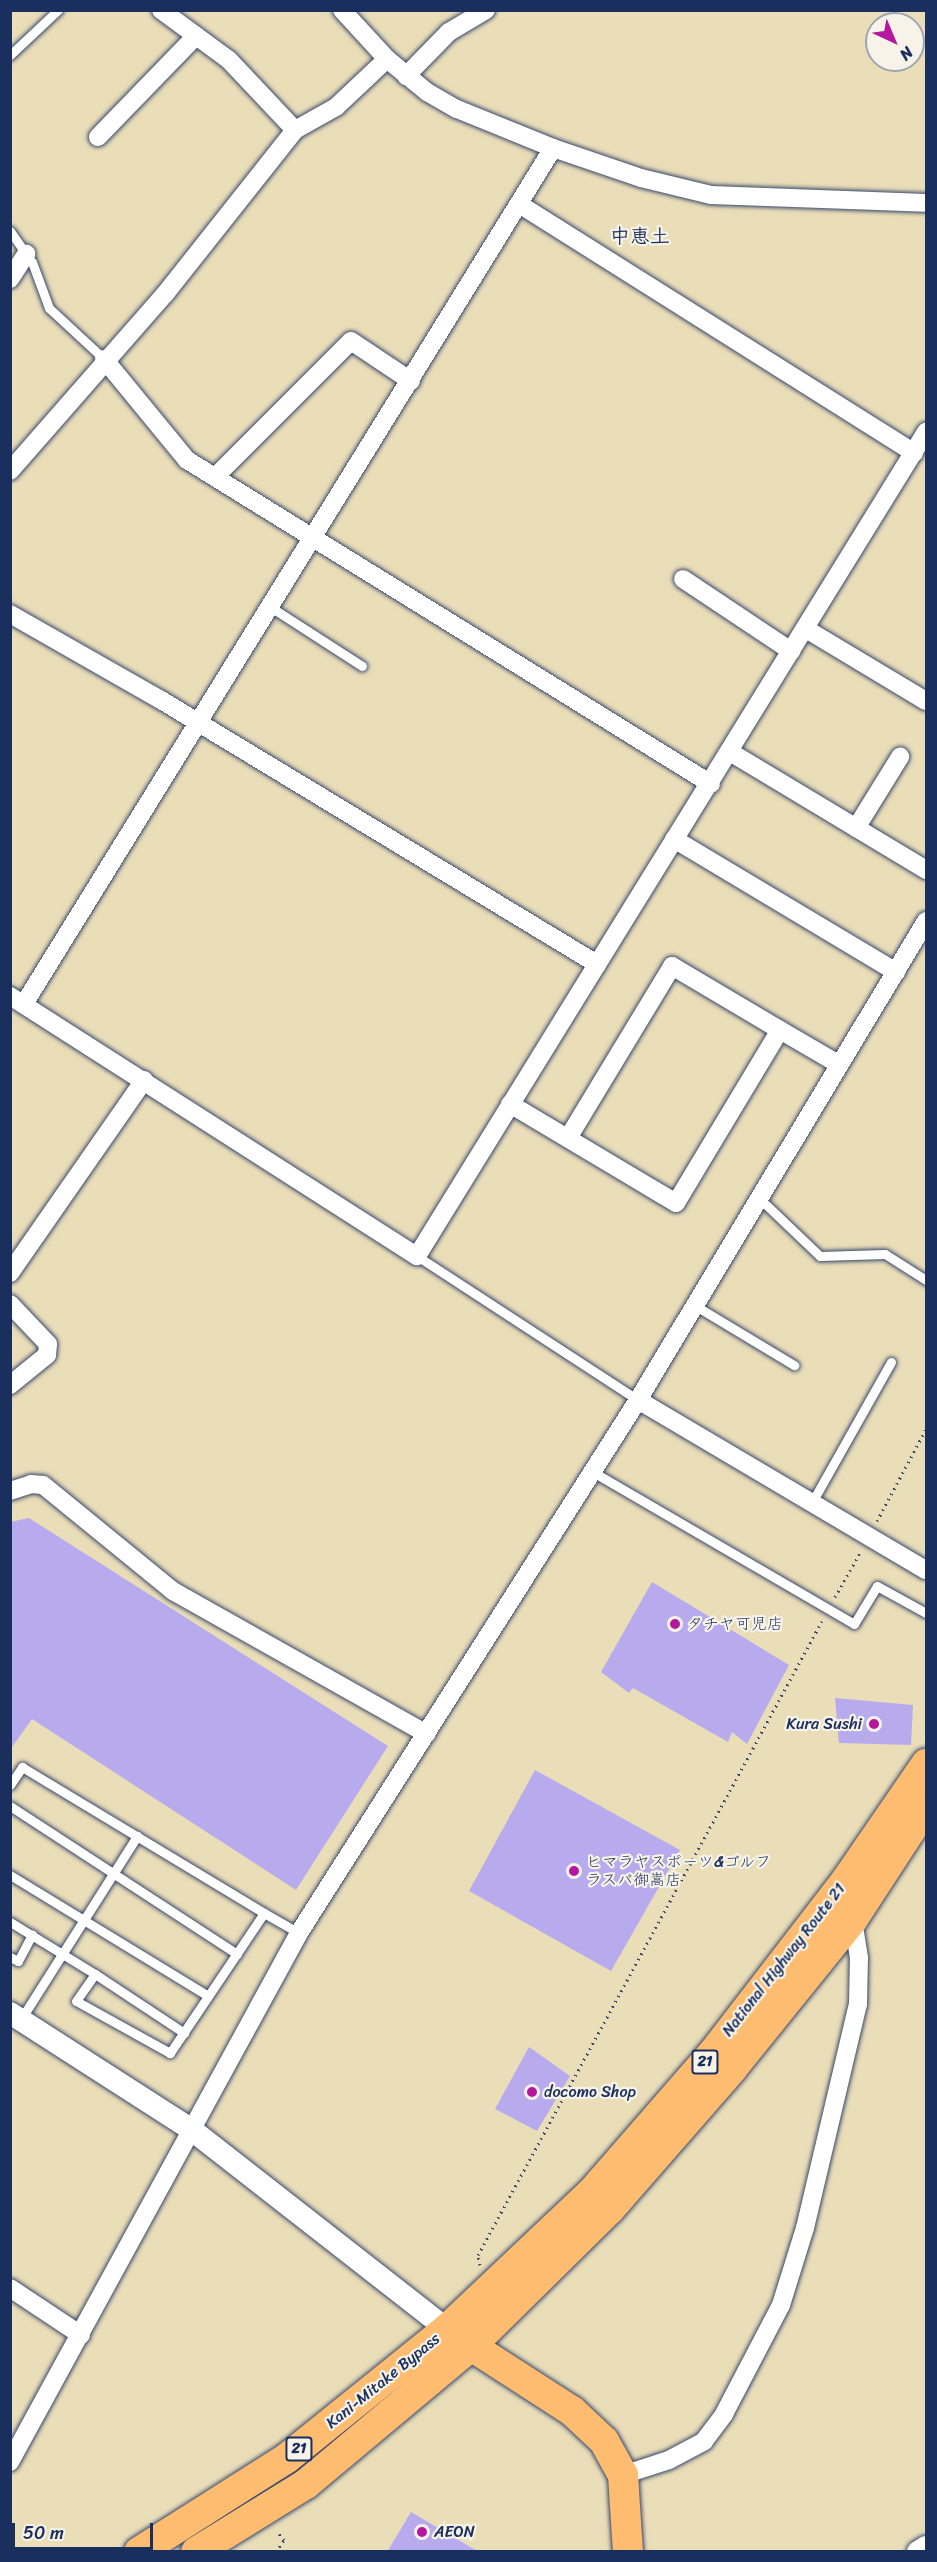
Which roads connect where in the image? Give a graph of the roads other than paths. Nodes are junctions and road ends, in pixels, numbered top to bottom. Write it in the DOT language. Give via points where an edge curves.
graph roads {
  1 [pos="58,10"];
  2 [pos="161,10"];
  3 [pos="342,10"];
  4 [pos="486,10"];
  5 [pos="196,36"];
  6 [pos="10,55"];
  7 [pos="387,59"];
  8 [pos="406,76"];
  9 [pos="295,130"];
  10 [pos="98,137"];
  11 [pos="553,148"];
  12 [pos="927,203"];
  13 [pos="519,204"];
  14 [pos="10,231"];
  15 [pos="26,254"];
  16 [pos="10,279"];
  17 [pos="104,359"];
  18 [pos="411,381"];
  19 [pos="927,432"];
  20 [pos="914,453"];
  21 [pos="10,471"];
  22 [pos="215,477"];
  23 [pos="315,538"];
  24 [pos="683,579"];
  25 [pos="272,608"];
  26 [pos="10,614"];
  27 [pos="806,629"];
  28 [pos="791,651"];
  29 [pos="362,666"];
  30 [pos="927,701"];
  31 [pos="200,724"];
  32 [pos="730,752"];
  33 [pos="900,757"];
  34 [pos="711,784"];
  35 [pos="856,828"];
  36 [pos="674,839"];
  37 [pos="927,870"];
  38 [pos="927,921"];
  39 [pos="597,964"];
  40 [pos="896,972"];
  41 [pos="17,1000"];
  42 [pos="780,1030"];
  43 [pos="840,1065"];
  44 [pos="144,1080"];
  45 [pos="510,1104"];
  46 [pos="568,1138"];
  47 [pos="759,1198"];
  48 [pos="417,1256"];
  49 [pos="10,1273"];
  50 [pos="927,1280"];
  51 [pos="10,1304"];
  52 [pos="694,1305"];
  53 [pos="891,1362"];
  54 [pos="794,1365"];
  55 [pos="10,1385"];
  56 [pos="638,1400"];
  57 [pos="592,1472"];
  58 [pos="10,1491"];
  59 [pos="811,1504"];
  60 [pos="927,1570"];
  61 [pos="927,1613"];
  62 [pos="427,1734"];
  63 [pos="927,1764"];
  64 [pos="10,1785"];
  65 [pos="10,1806"];
  66 [pos="927,1807"];
  67 [pos="137,1836"];
  68 [pos="114,1873"];
  69 [pos="10,1875"];
  70 [pos="264,1913"];
  71 [pos="853,1919"];
  72 [pos="84,1920"];
  73 [pos="10,1922"];
  74 [pos="299,1933"];
  75 [pos="32,1935"];
  76 [pos="62,1954"];
  77 [pos="237,1954"];
  78 [pos="10,1957"];
  79 [pos="95,1974"];
  80 [pos="208,1996"];
  81 [pos="15,2016"];
  82 [pos="184,2033"];
  83 [pos="192,2130"];
  84 [pos="10,2288"];
  85 [pos="81,2335"];
  86 [pos="459,2338"];
  87 [pos="10,2462"];
  88 [pos="623,2475"];
  89 [pos="927,2547"];
  90 [pos="139,2552"];
  91 [pos="196,2552"];
  92 [pos="628,2552"];
  93 [pos="918,2552"];
  1 -- 6 [label="lane"];
  2 -- 5 [label="street"];
  3 -- 7 [label="street"];
  4 -- 8 [label="street" via="449,32"];
  5 -- 9 [label="street" via="229,60"];
  5 -- 10 [label="street"];
  7 -- 8 [label="street"];
  7 -- 9 [label="street" via="336,107"];
  8 -- 11 [label="street" via="457,109"];
  9 -- 17 [label="street" via="165,294"];
  11 -- 12 [label="street" via="641,178 711,195"];
  11 -- 13 [label="street"];
  13 -- 18 [label="street"];
  13 -- 20 [label="street"];
  14 -- 15 [label="lane"];
  15 -- 16 [label="street"];
  15 -- 17 [label="lane" via="50,308"];
  17 -- 21 [label="street"];
  17 -- 22 [label="street" via="188,460"];
  18 -- 22 [label="street" via="351,341"];
  18 -- 23 [label="street"];
  19 -- 20 [label="street"];
  20 -- 27 [label="street"];
  22 -- 23 [label="street"];
  23 -- 25 [label="street"];
  23 -- 34 [label="street"];
  24 -- 28 [label="street"];
  25 -- 29 [label="lane"];
  25 -- 31 [label="street"];
  26 -- 31 [label="street"];
  27 -- 28 [label="street"];
  27 -- 30 [label="street"];
  28 -- 32 [label="street"];
  31 -- 39 [label="street"];
  31 -- 41 [label="street"];
  32 -- 34 [label="street"];
  32 -- 35 [label="street"];
  33 -- 35 [label="street"];
  34 -- 36 [label="street"];
  35 -- 37 [label="street"];
  36 -- 39 [label="street"];
  36 -- 40 [label="street"];
  38 -- 40 [label="street"];
  39 -- 45 [label="street"];
  40 -- 43 [label="street"];
  41 -- 44 [label="street"];
  42 -- 43 [label="street"];
  42 -- 46 [label="street" via="672,966"];
  42 -- 46 [label="street" via="676,1203"];
  43 -- 47 [label="street"];
  44 -- 48 [label="street"];
  44 -- 49 [label="street"];
  45 -- 46 [label="street"];
  45 -- 48 [label="street"];
  47 -- 50 [label="lane" via="820,1256 885,1254"];
  47 -- 52 [label="street"];
  48 -- 56 [label="lane"];
  51 -- 55 [label="street" via="48,1344 47,1355"];
  52 -- 54 [label="lane"];
  52 -- 56 [label="street"];
  53 -- 59 [label="lane"];
  56 -- 57 [label="street"];
  56 -- 59 [label="street"];
  57 -- 61 [label="lane" via="854,1624 877,1586"];
  57 -- 62 [label="street"];
  58 -- 62 [label="street" via="31,1484 43,1485 173,1591"];
  59 -- 60 [label="street"];
  62 -- 74 [label="street"];
  63 -- 86 [label="highway, National Highway Route 21 / 21" via="847,1878 713,2053"];
  64 -- 67 [label="lane" via="22,1767"];
  65 -- 68 [label="lane"];
  66 -- 71 [label="highway, National Highway Route 21 / 21"];
  67 -- 68 [label="lane"];
  67 -- 70 [label="lane"];
  68 -- 72 [label="lane"];
  68 -- 77 [label="lane"];
  69 -- 72 [label="lane"];
  70 -- 74 [label="lane"];
  70 -- 77 [label="lane"];
  71 -- 86 [label="highway, National Highway Route 21 / 21" via="732,2069 610,2209"];
  71 -- 88 [label="street" via="859,1958 858,2004 805,2228 781,2305 724,2414 704,2440 669,2460"];
  72 -- 76 [label="lane"];
  72 -- 80 [label="lane"];
  73 -- 75 [label="lane"];
  74 -- 83 [label="street"];
  75 -- 76 [label="lane"];
  75 -- 78 [label="lane" via="18,1961"];
  76 -- 79 [label="lane"];
  76 -- 81 [label="lane"];
  77 -- 80 [label="lane"];
  79 -- 82 [label="lane"];
  79 -- 82 [label="lane" via="76,2001 170,2053"];
  80 -- 82 [label="lane"];
  81 -- 83 [label="street"];
  83 -- 85 [label="street"];
  83 -- 86 [label="street"];
  84 -- 85 [label="street"];
  85 -- 87 [label="street"];
  86 -- 88 [label="highway" via="572,2410 604,2442"];
  86 -- 90 [label="highway, Kani-Mitake Bypass / 21" via="287,2458"];
  86 -- 91 [label="highway, Kani-Mitake Bypass / 21" via="306,2484"];
  88 -- 92 [label="highway"];
  89 -- 93 [label="street"];
}
